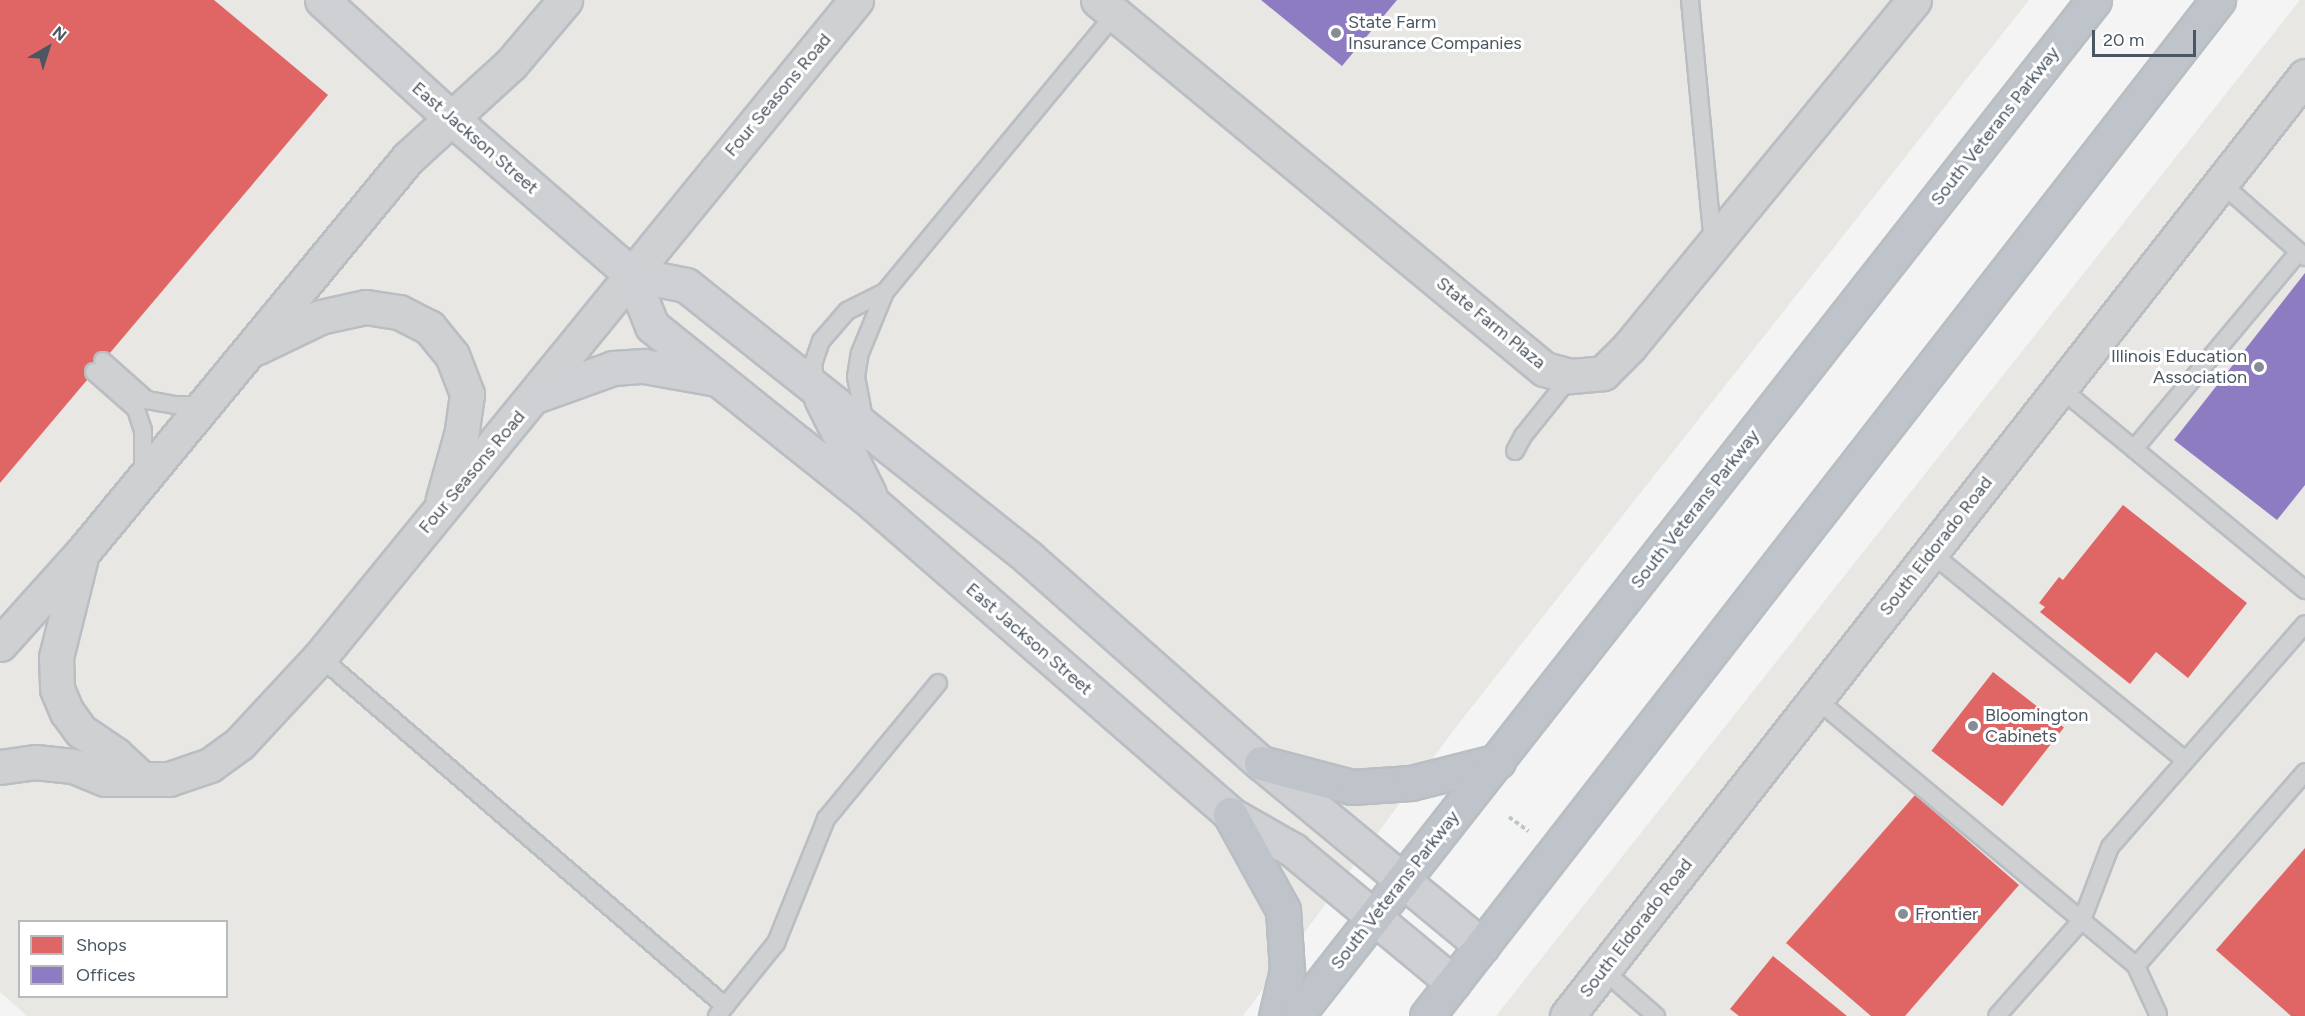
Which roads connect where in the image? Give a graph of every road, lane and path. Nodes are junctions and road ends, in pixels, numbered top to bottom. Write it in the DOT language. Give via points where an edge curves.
graph roads {
  1 [pos="321,0"];
  2 [pos="565,0"];
  3 [pos="856,0"];
  4 [pos="1690,0"];
  5 [pos="1914,0"];
  6 [pos="2094,0"];
  7 [pos="2218,0"];
  8 [pos="1107,7"];
  9 [pos="2305,76"];
  10 [pos="452,119"];
  11 [pos="2221,183"];
  12 [pos="1713,245"];
  13 [pos="2302,254"];
  14 [pos="631,273"];
  15 [pos="885,292"];
  16 [pos="247,352"];
  17 [pos="1571,376"];
  18 [pos="722,380"];
  19 [pos="816,388"];
  20 [pos="2060,388"];
  21 [pos="535,396"];
  22 [pos="203,405"];
  23 [pos="866,428"];
  24 [pos="2134,449"];
  25 [pos="1515,451"];
  26 [pos="143,479"];
  27 [pos="874,504"];
  28 [pos="439,512"];
  29 [pos="82,553"];
  30 [pos="1931,553"];
  31 [pos="2304,588"];
  32 [pos="2305,624"];
  33 [pos="0,644"];
  34 [pos="320,657"];
  35 [pos="938,683"];
  36 [pos="1816,699"];
  37 [pos="2184,759"];
  38 [pos="1498,761"];
  39 [pos="1,762"];
  40 [pos="1261,763"];
  41 [pos="2305,772"];
  42 [pos="142,779"];
  43 [pos="1230,814"];
  44 [pos="1509,817"];
  45 [pos="1531,834"];
  46 [pos="1401,881"];
  47 [pos="1373,917"];
  48 [pos="2082,920"];
  49 [pos="1482,946"];
  50 [pos="2136,966"];
  51 [pos="1603,970"];
  52 [pos="1453,983"];
  53 [pos="721,1011"];
  54 [pos="2158,1015"];
  55 [pos="1276,1016"];
  56 [pos="1296,1016"];
  57 [pos="1427,1016"];
  58 [pos="1567,1016"];
  59 [pos="1656,1016"];
  60 [pos="1996,1016"];
  1 -- 10 [label="street, East Jackson Street"];
  2 -- 10 [label="street" via="512,64"];
  3 -- 14 [label="street, Four Seasons Road"];
  4 -- 12 [label="lane"];
  5 -- 12 [label="street, State Farm Plaza"];
  6 -- 38 [label="highway, South Veterans Parkway"];
  7 -- 49 [label="highway"];
  8 -- 15 [label="lane"];
  8 -- 17 [label="street, State Farm Plaza" via="1544,369"];
  9 -- 11 [label="street, South Eldorado Road"];
  10 -- 14 [label="street, East Jackson Street"];
  10 -- 16 [label="street" via="408,158"];
  11 -- 13 [label="lane"];
  11 -- 20 [label="street, South Eldorado Road"];
  12 -- 17 [label="street, State Farm Plaza" via="1604,373"];
  13 -- 24 [label="lane"];
  14 -- 18 [label="street, East Jackson Street" via="652,326"];
  14 -- 19 [label="street, East Jackson Street" via="686,285"];
  14 -- 21 [label="street, Four Seasons Road"];
  15 -- 19 [label="lane" via="847,311 821,341 813,364"];
  15 -- 23 [label="lane" via="860,353 856,377"];
  16 -- 22 [label="street"];
  16 -- 28 [label="street" via="320,317 366,307 399,312 429,327 452,355 467,394 462,431"];
  17 -- 25 [label="lane"];
  18 -- 21 [label="street" via="644,366 613,368"];
  18 -- 27 [label="street, East Jackson Street"];
  19 -- 23 [label="street, East Jackson Street"];
  19 -- 27 [label="street"];
  20 -- 24 [label="lane"];
  20 -- 30 [label="street, South Eldorado Road"];
  21 -- 28 [label="street, Four Seasons Road"];
  22 -- 26 [label="street"];
  22 -- 26 [label="lane" via="147,400 98,367 136,409 143,430"];
  23 -- 40 [label="street, East Jackson Street" via="1029,558"];
  24 -- 31 [label="lane"];
  26 -- 29 [label="street"];
  27 -- 43 [label="street, East Jackson Street"];
  28 -- 34 [label="street, Four Seasons Road"];
  29 -- 33 [label="street"];
  29 -- 42 [label="street" via="56,657 57,689 81,731"];
  30 -- 36 [label="street, South Eldorado Road"];
  30 -- 37 [label="lane"];
  32 -- 37 [label="lane"];
  34 -- 42 [label="street, Four Seasons Road" via="240,743 210,765 169,779"];
  34 -- 53 [label="lane"];
  35 -- 53 [label="lane" via="826,819 776,943"];
  36 -- 48 [label="lane"];
  36 -- 51 [label="street, South Eldorado Road"];
  37 -- 48 [label="lane" via="2110,847"];
  38 -- 40 [label="highway" via="1411,783 1352,787"];
  38 -- 46 [label="highway, South Veterans Parkway"];
  39 -- 42 [label="street, Four Seasons Road" via="73,766 106,779"];
  40 -- 46 [label="street, East Jackson Street"];
  41 -- 50 [label="lane"];
  43 -- 47 [label="street, East Jackson Street" via="1293,850"];
  43 -- 55 [label="highway" via="1283,910 1287,970"];
  44 -- 45 [label="path"];
  46 -- 47 [label="highway, South Veterans Parkway"];
  46 -- 49 [label="street, East Jackson Street"];
  47 -- 52 [label="street, East Jackson Street"];
  47 -- 56 [label="highway, South Veterans Parkway"];
  48 -- 50 [label="lane"];
  48 -- 60 [label="lane"];
  49 -- 52 [label="highway"];
  50 -- 54 [label="lane"];
  51 -- 58 [label="street, South Eldorado Road"];
  51 -- 59 [label="lane"];
  52 -- 57 [label="highway"];
}
